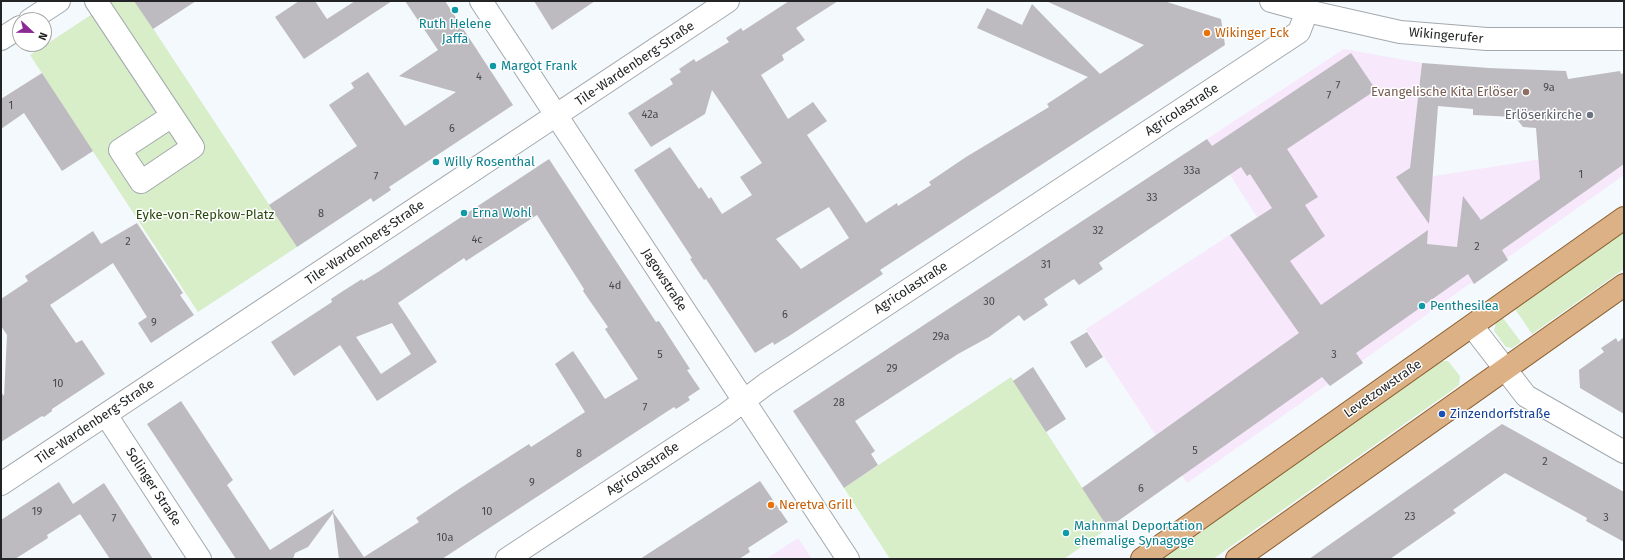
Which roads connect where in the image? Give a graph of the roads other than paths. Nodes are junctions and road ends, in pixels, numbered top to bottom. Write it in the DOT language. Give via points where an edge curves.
graph roads {
  1 [pos="59,1"];
  2 [pos="96,1"];
  3 [pos="481,1"];
  4 [pos="728,1"];
  5 [pos="1271,1"];
  6 [pos="42,12"];
  7 [pos="1307,12"];
  8 [pos="12,32"];
  9 [pos="1,39"];
  10 [pos="1624,39"];
  11 [pos="172,116"];
  12 [pos="557,116"];
  13 [pos="1624,218"];
  14 [pos="1624,285"];
  15 [pos="1472,326"];
  16 [pos="1505,370"];
  17 [pos="744,401"];
  18 [pos="106,415"];
  19 [pos="1624,452"];
  20 [pos="1,484"];
  21 [pos="200,559"];
  22 [pos="507,559"];
  23 [pos="848,559"];
  24 [pos="1142,559"];
  25 [pos="1237,559"];
  1 -- 6 [label="street"];
  2 -- 11 [label="street"];
  3 -- 12 [label="street, Jagowstraße"];
  4 -- 12 [label="street, Tile-Wardenberg-Straße"];
  5 -- 7 [label="street, Wikingerufer"];
  7 -- 10 [label="street, Wikingerufer" via="1400,32 1487,39"];
  7 -- 17 [label="street, Agricolastraße" via="1299,32"];
  8 -- 9 [label="street"];
  12 -- 17 [label="street, Jagowstraße"];
  12 -- 18 [label="street, Tile-Wardenberg-Straße"];
  13 -- 15 [label="main road, Levetzowstraße"];
  14 -- 16 [label="main road"];
  15 -- 16 [label="street"];
  15 -- 24 [label="main road, Levetzowstraße"];
  16 -- 19 [label="street" via="1526,396"];
  16 -- 25 [label="main road"];
  17 -- 22 [label="street, Agricolastraße"];
  17 -- 23 [label="street, Jagowstraße"];
  18 -- 20 [label="street, Tile-Wardenberg-Straße"];
  18 -- 21 [label="street, Solinger Straße"];
}
